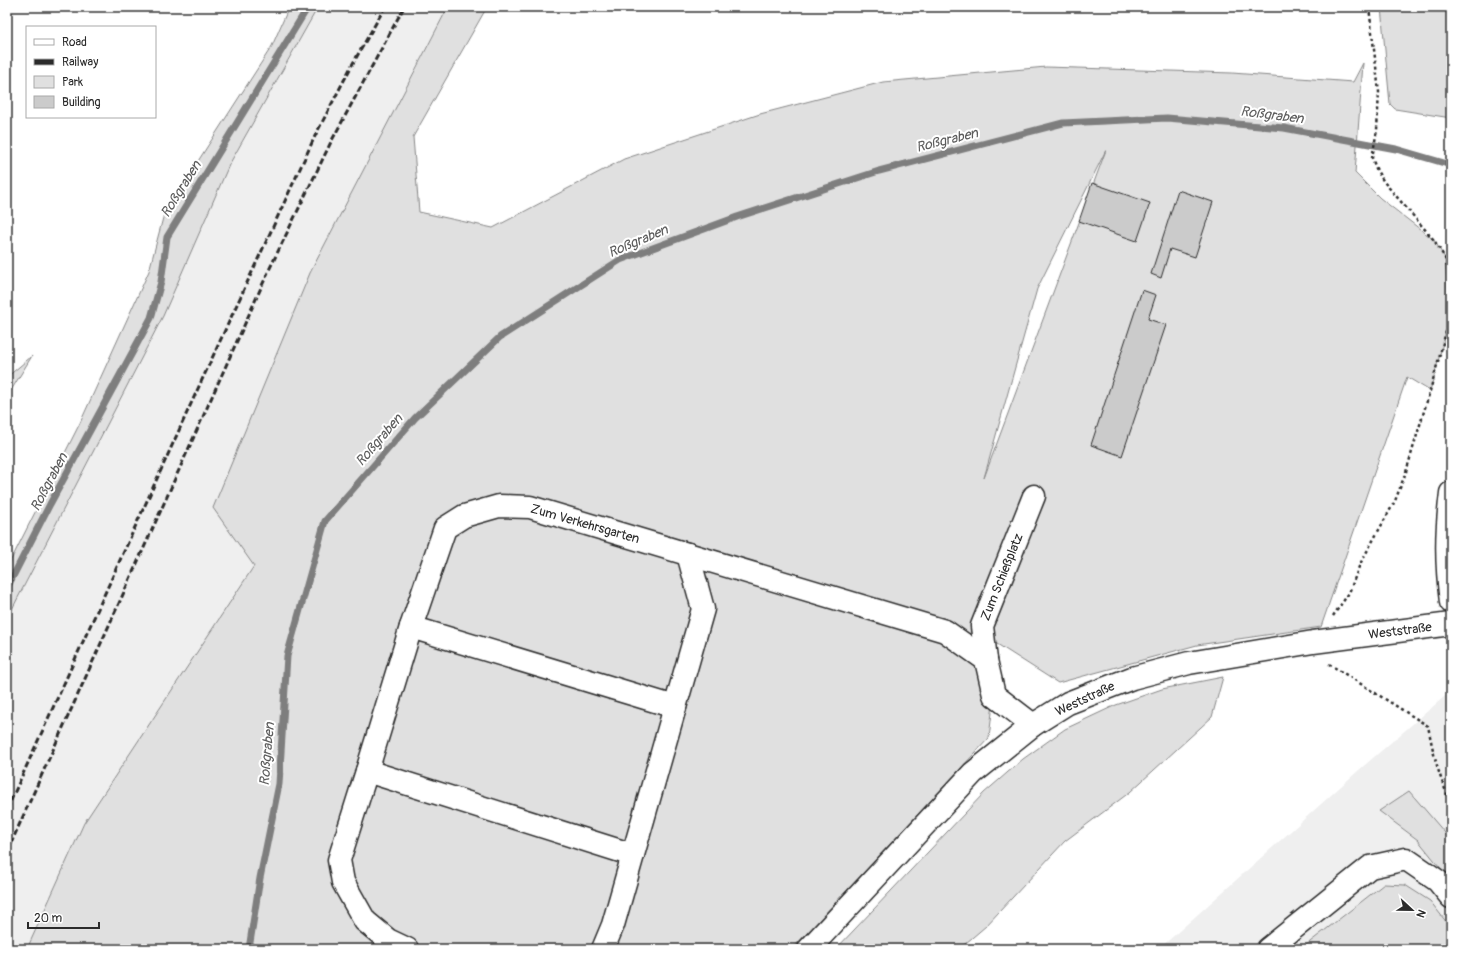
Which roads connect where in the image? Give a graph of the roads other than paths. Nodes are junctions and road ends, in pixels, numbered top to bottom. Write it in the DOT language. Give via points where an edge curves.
graph roads {
  1 [pos="1451,493"];
  2 [pos="1034,496"];
  3 [pos="688,554"];
  4 [pos="1451,602"];
  5 [pos="1451,624"];
  6 [pos="411,627"];
  7 [pos="986,660"];
  8 [pos="675,707"];
  9 [pos="1034,725"];
  10 [pos="366,771"];
  11 [pos="633,854"];
  12 [pos="1451,897"];
  13 [pos="407,949"];
  14 [pos="603,949"];
  15 [pos="809,949"];
  16 [pos="1268,949"];
  1 -- 4 [label="street" via="1446,546"];
  2 -- 7 [label="street, Zum Schießplatz" via="982,626"];
  3 -- 6 [label="street, Zum Verkehrsgarten" via="530,507 499,506 464,516 445,528"];
  3 -- 7 [label="street, Zum Verkehrsgarten" via="945,631"];
  3 -- 8 [label="street" via="703,609"];
  5 -- 9 [label="street, Weststraße" via="1313,642 1190,663 1132,678 1068,704"];
  6 -- 8 [label="street"];
  6 -- 10 [label="street, Zum Verkehrsgarten"];
  7 -- 9 [label="street, Zum Schießplatz" via="994,695"];
  8 -- 11 [label="street"];
  9 -- 15 [label="street, Weststraße" via="973,773"];
  10 -- 11 [label="street"];
  10 -- 13 [label="street, Zum Verkehrsgarten" via="339,860 343,882 365,921 388,940"];
  11 -- 14 [label="street"];
  12 -- 16 [label="street" via="1438,881 1406,859 1370,867"];
}
